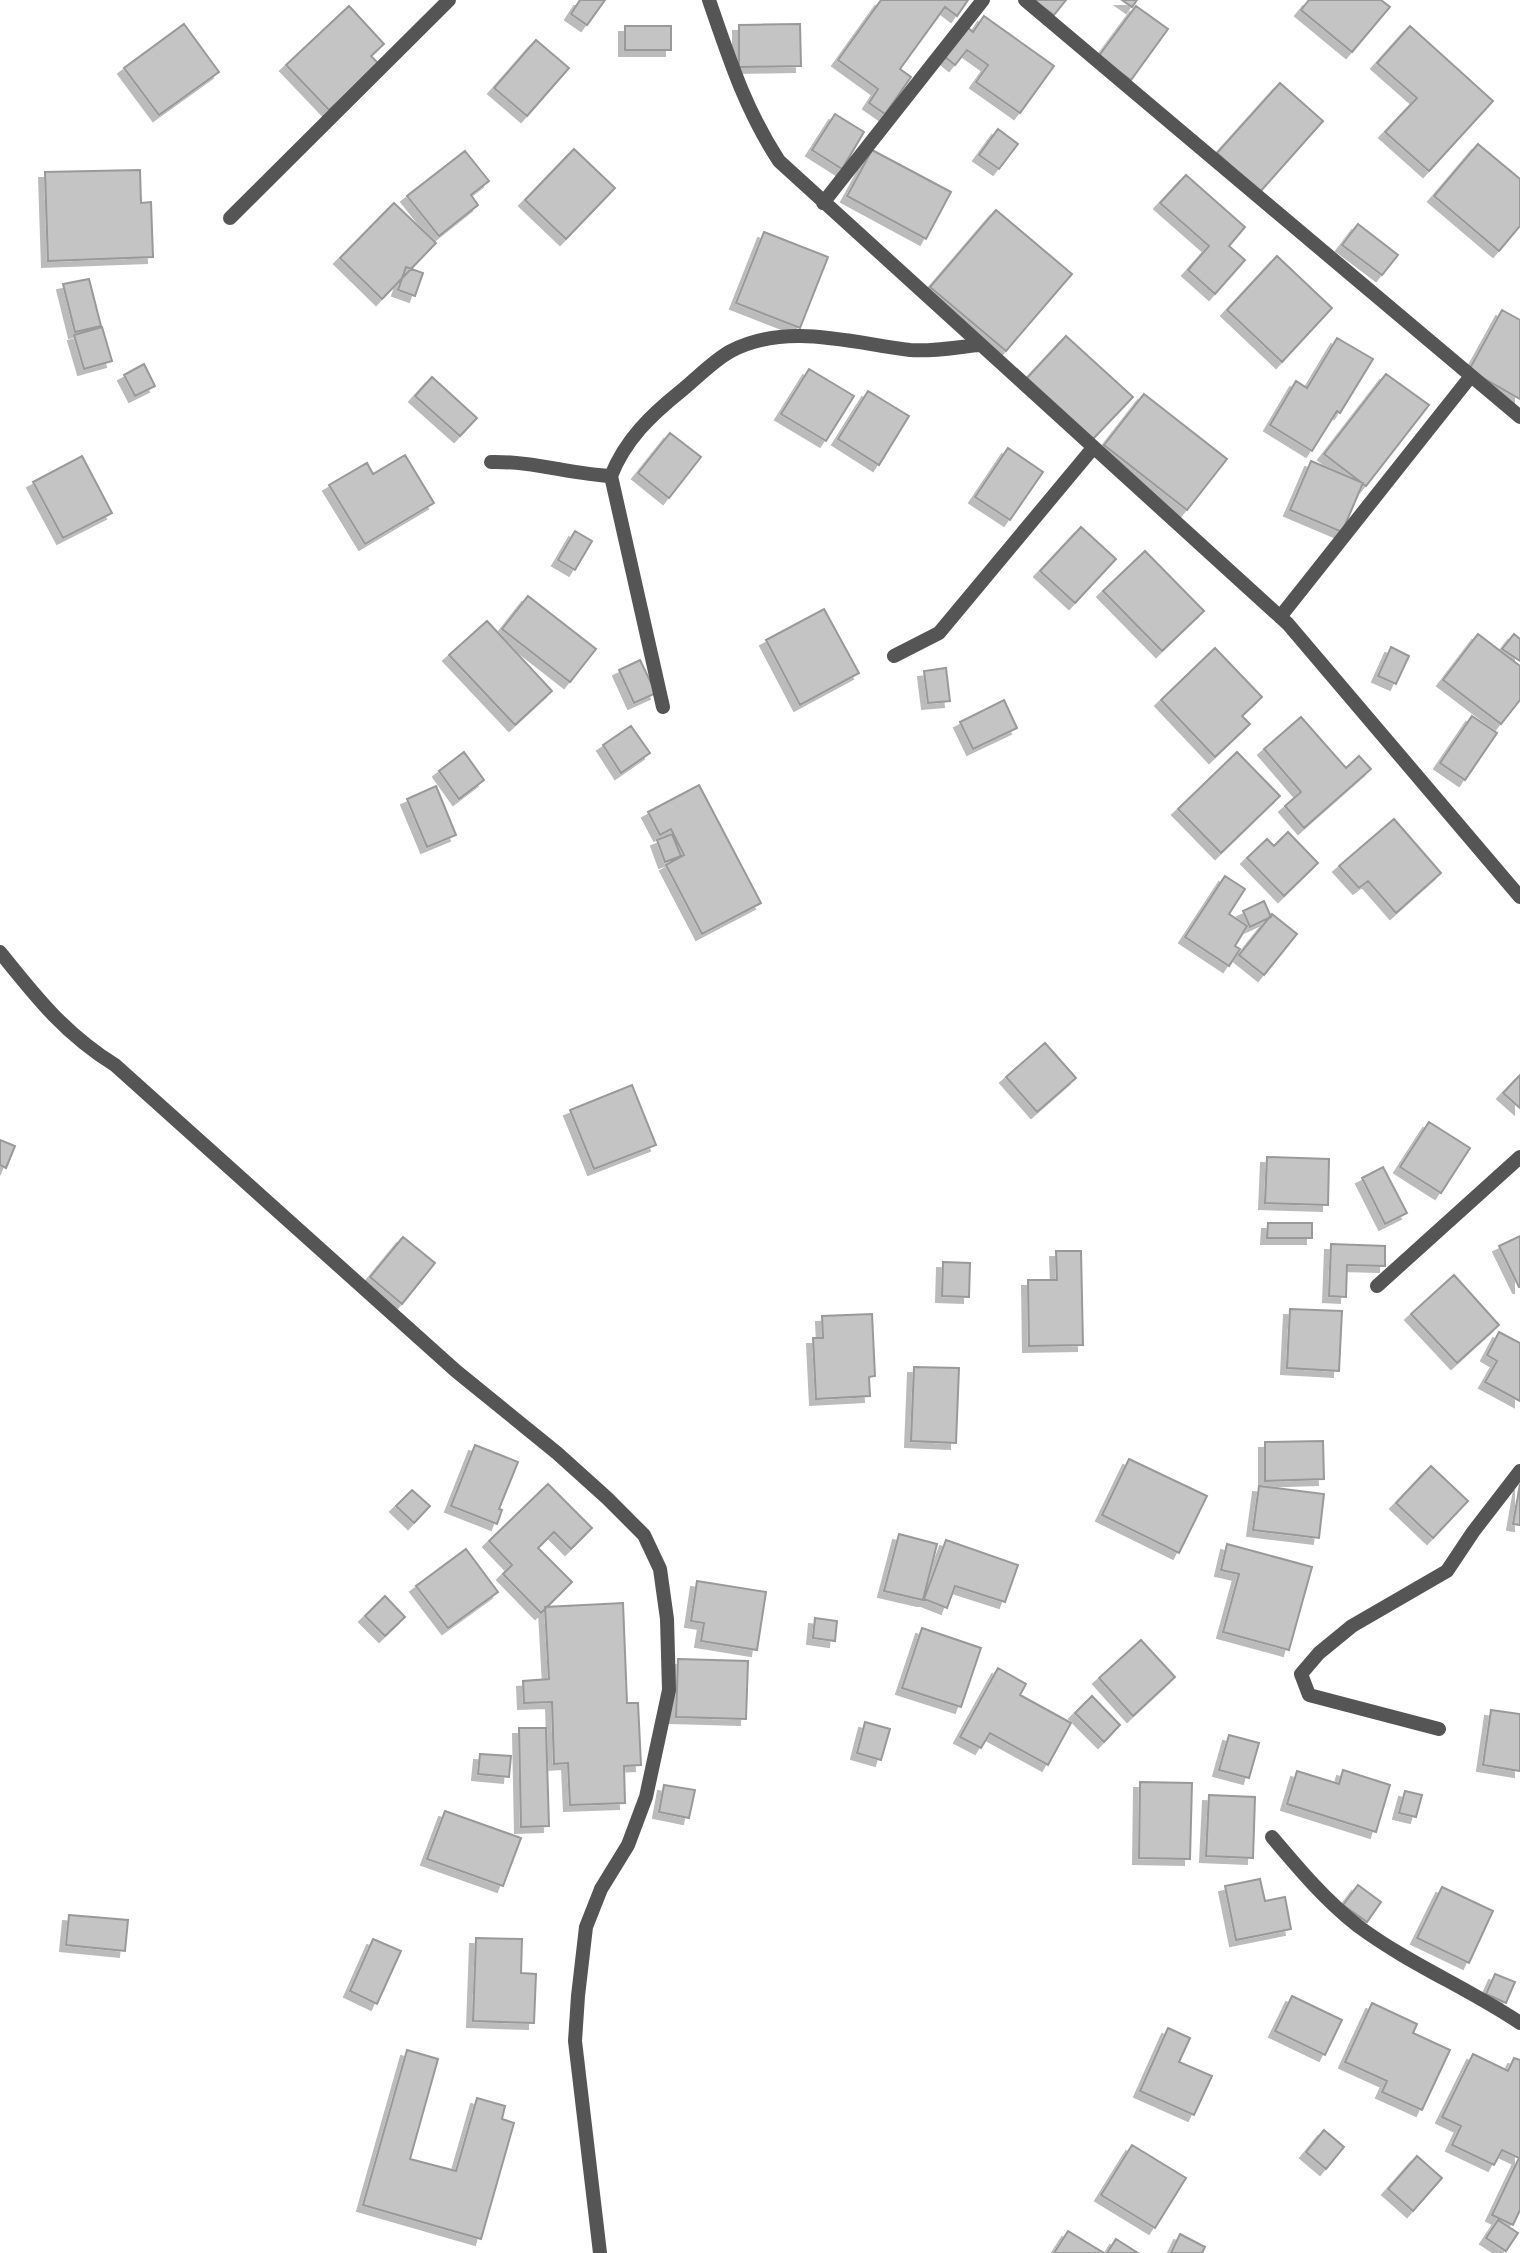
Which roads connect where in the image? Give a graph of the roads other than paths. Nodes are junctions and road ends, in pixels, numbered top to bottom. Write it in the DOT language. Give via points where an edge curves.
graph roads {
  1 [pos="449,0"];
  2 [pos="709,0"];
  3 [pos="983,0"];
  4 [pos="1025,0"];
  5 [pos="824,203"];
  6 [pos="230,218"];
  7 [pos="979,345"];
  8 [pos="1471,376"];
  9 [pos="1520,417"];
  10 [pos="1093,448"];
  11 [pos="491,462"];
  12 [pos="611,477"];
  13 [pos="1280,617"];
  14 [pos="894,656"];
  15 [pos="663,707"];
  16 [pos="1520,897"];
  17 [pos="0,952"];
  18 [pos="1520,1157"];
  19 [pos="1377,1286"];
  20 [pos="1520,1471"];
  21 [pos="1439,1729"];
  22 [pos="1272,1837"];
  23 [pos="1520,2023"];
  24 [pos="600,2253"];
  1 -- 6 [label="street"];
  2 -- 5 [label="street" via="760,132 779,161"];
  3 -- 5 [label="street"];
  4 -- 8 [label="street"];
  5 -- 7 [label="street"];
  7 -- 10 [label="street"];
  7 -- 12 [label="street" via="913,350 827,337 766,337 730,351 670,400 635,432"];
  8 -- 9 [label="street"];
  8 -- 13 [label="street"];
  10 -- 13 [label="street"];
  10 -- 14 [label="street" via="939,633"];
  11 -- 12 [label="street"];
  12 -- 15 [label="street"];
  13 -- 16 [label="street"];
  17 -- 24 [label="street" via="37,999 85,1047 115,1066 456,1371 607,1499 644,1535 660,1569 669,1690 646,1797 628,1845 601,1889 586,1927 578,1996 575,2041"];
  18 -- 19 [label="street"];
  20 -- 21 [label="street" via="1447,1571 1352,1626 1301,1674 1308,1695"];
  22 -- 23 [label="street" via="1326,1900 1360,1927"];
}
